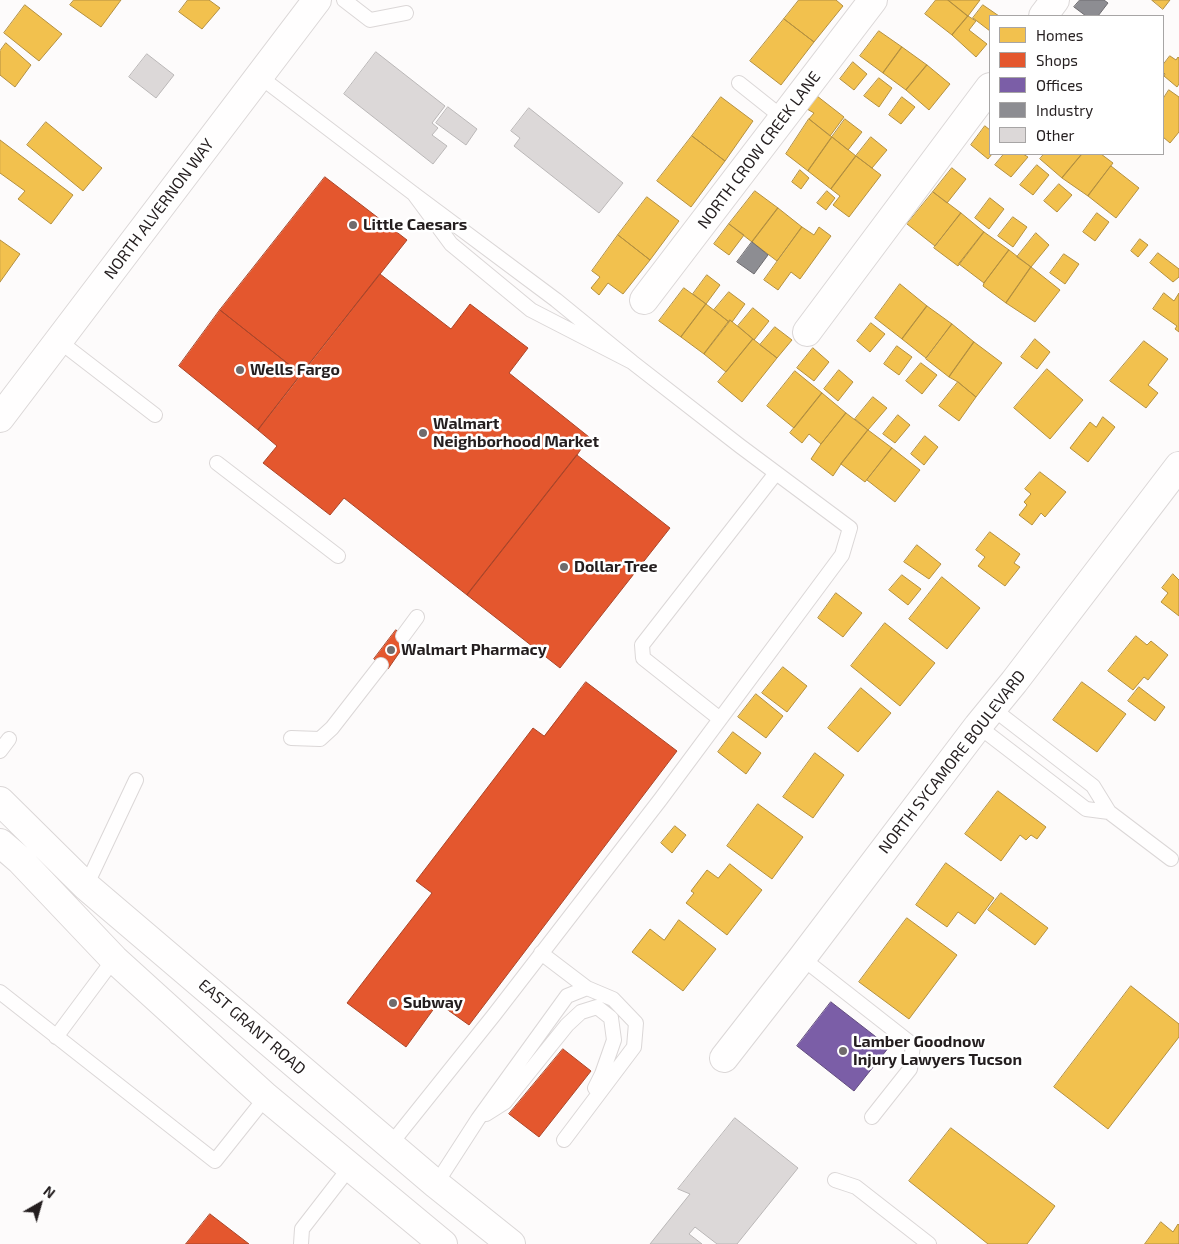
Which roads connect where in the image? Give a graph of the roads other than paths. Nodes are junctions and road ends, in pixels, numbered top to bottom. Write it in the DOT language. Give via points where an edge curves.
graph roads {
  1 [pos="317,0"];
  2 [pos="344,0"];
  3 [pos="873,0"];
  4 [pos="1055,0"];
  5 [pos="406,13"];
  6 [pos="1044,15"];
  7 [pos="260,76"];
  8 [pos="739,83"];
  9 [pos="989,88"];
  10 [pos="783,118"];
  11 [pos="414,194"];
  12 [pos="644,300"];
  13 [pos="807,332"];
  14 [pos="59,340"];
  15 [pos="632,362"];
  16 [pos="155,415"];
  17 [pos="0,418"];
  18 [pos="217,462"];
  19 [pos="1179,466"];
  20 [pos="776,473"];
  21 [pos="338,556"];
  22 [pos="417,618"];
  23 [pos="403,636"];
  24 [pos="382,665"];
  25 [pos="985,717"];
  26 [pos="720,719"];
  27 [pos="291,738"];
  28 [pos="9,739"];
  29 [pos="0,750"];
  30 [pos="136,780"];
  31 [pos="0,801"];
  32 [pos="1109,812"];
  33 [pos="0,843"];
  34 [pos="1171,859"];
  35 [pos="86,886"];
  36 [pos="541,953"];
  37 [pos="802,958"];
  38 [pos="114,959"];
  39 [pos="587,988"];
  40 [pos="0,992"];
  41 [pos="56,1037"];
  42 [pos="724,1058"];
  43 [pos="266,1097"];
  44 [pos="872,1116"];
  45 [pos="478,1120"];
  46 [pos="390,1145"];
  47 [pos="350,1167"];
  48 [pos="835,1180"];
  49 [pos="436,1184"];
  50 [pos="301,1244"];
  51 [pos="443,1244"];
  52 [pos="511,1244"];
  53 [pos="929,1244"];
  1 -- 7 [label="main road, NORTH ALVERNON WAY"];
  2 -- 5 [label="lane" via="370,20"];
  3 -- 10 [label="main road, NORTH CROW CREEK LANE"];
  4 -- 6 [label="main road"];
  7 -- 11 [label="lane"];
  7 -- 14 [label="main road, NORTH ALVERNON WAY"];
  8 -- 10 [label="lane"];
  9 -- 13 [label="main road"];
  10 -- 12 [label="main road, NORTH CROW CREEK LANE"];
  11 -- 15 [label="lane" via="556,300"];
  11 -- 15 [label="lane" via="451,244 531,310"];
  14 -- 16 [label="lane"];
  14 -- 17 [label="main road, NORTH ALVERNON WAY"];
  15 -- 20 [label="lane"];
  18 -- 21 [label="lane"];
  19 -- 25 [label="main road, NORTH SYCAMORE BOULEVARD"];
  20 -- 26 [label="lane" via="850,528 842,555"];
  20 -- 26 [label="lane" via="642,645 643,658"];
  22 -- 23 [label="lane"];
  24 -- 27 [label="lane" via="320,739"];
  25 -- 32 [label="lane" via="1093,786"];
  25 -- 32 [label="lane" via="1086,809"];
  25 -- 37 [label="main road, NORTH SYCAMORE BOULEVARD"];
  26 -- 36 [label="lane"];
  28 -- 29 [label="lane"];
  30 -- 35 [label="lane"];
  31 -- 35 [label="main road, EAST GRANT ROAD"];
  32 -- 34 [label="lane"];
  33 -- 38 [label="main road"];
  35 -- 46 [label="main road, EAST GRANT ROAD"];
  36 -- 39 [label="lane"];
  36 -- 46 [label="lane"];
  37 -- 42 [label="main road, NORTH SYCAMORE BOULEVARD"];
  37 -- 44 [label="lane" via="913,1045 910,1069"];
  38 -- 41 [label="lane"];
  38 -- 43 [label="main road"];
  39 -- 45 [label="lane" via="567,996"];
  39 -- 45 [label="lane" via="614,999 636,1023 634,1047 564,1140 602,1074 614,1040 611,1018 597,1007 581,1012 567,1025 505,1102"];
  40 -- 41 [label="lane"];
  41 -- 43 [label="lane" via="215,1161"];
  43 -- 47 [label="main road"];
  45 -- 49 [label="lane"];
  46 -- 49 [label="main road, EAST GRANT ROAD"];
  47 -- 50 [label="lane" via="302,1229"];
  47 -- 51 [label="main road"];
  48 -- 53 [label="lane" via="856,1187"];
  49 -- 52 [label="main road, EAST GRANT ROAD"];
}
